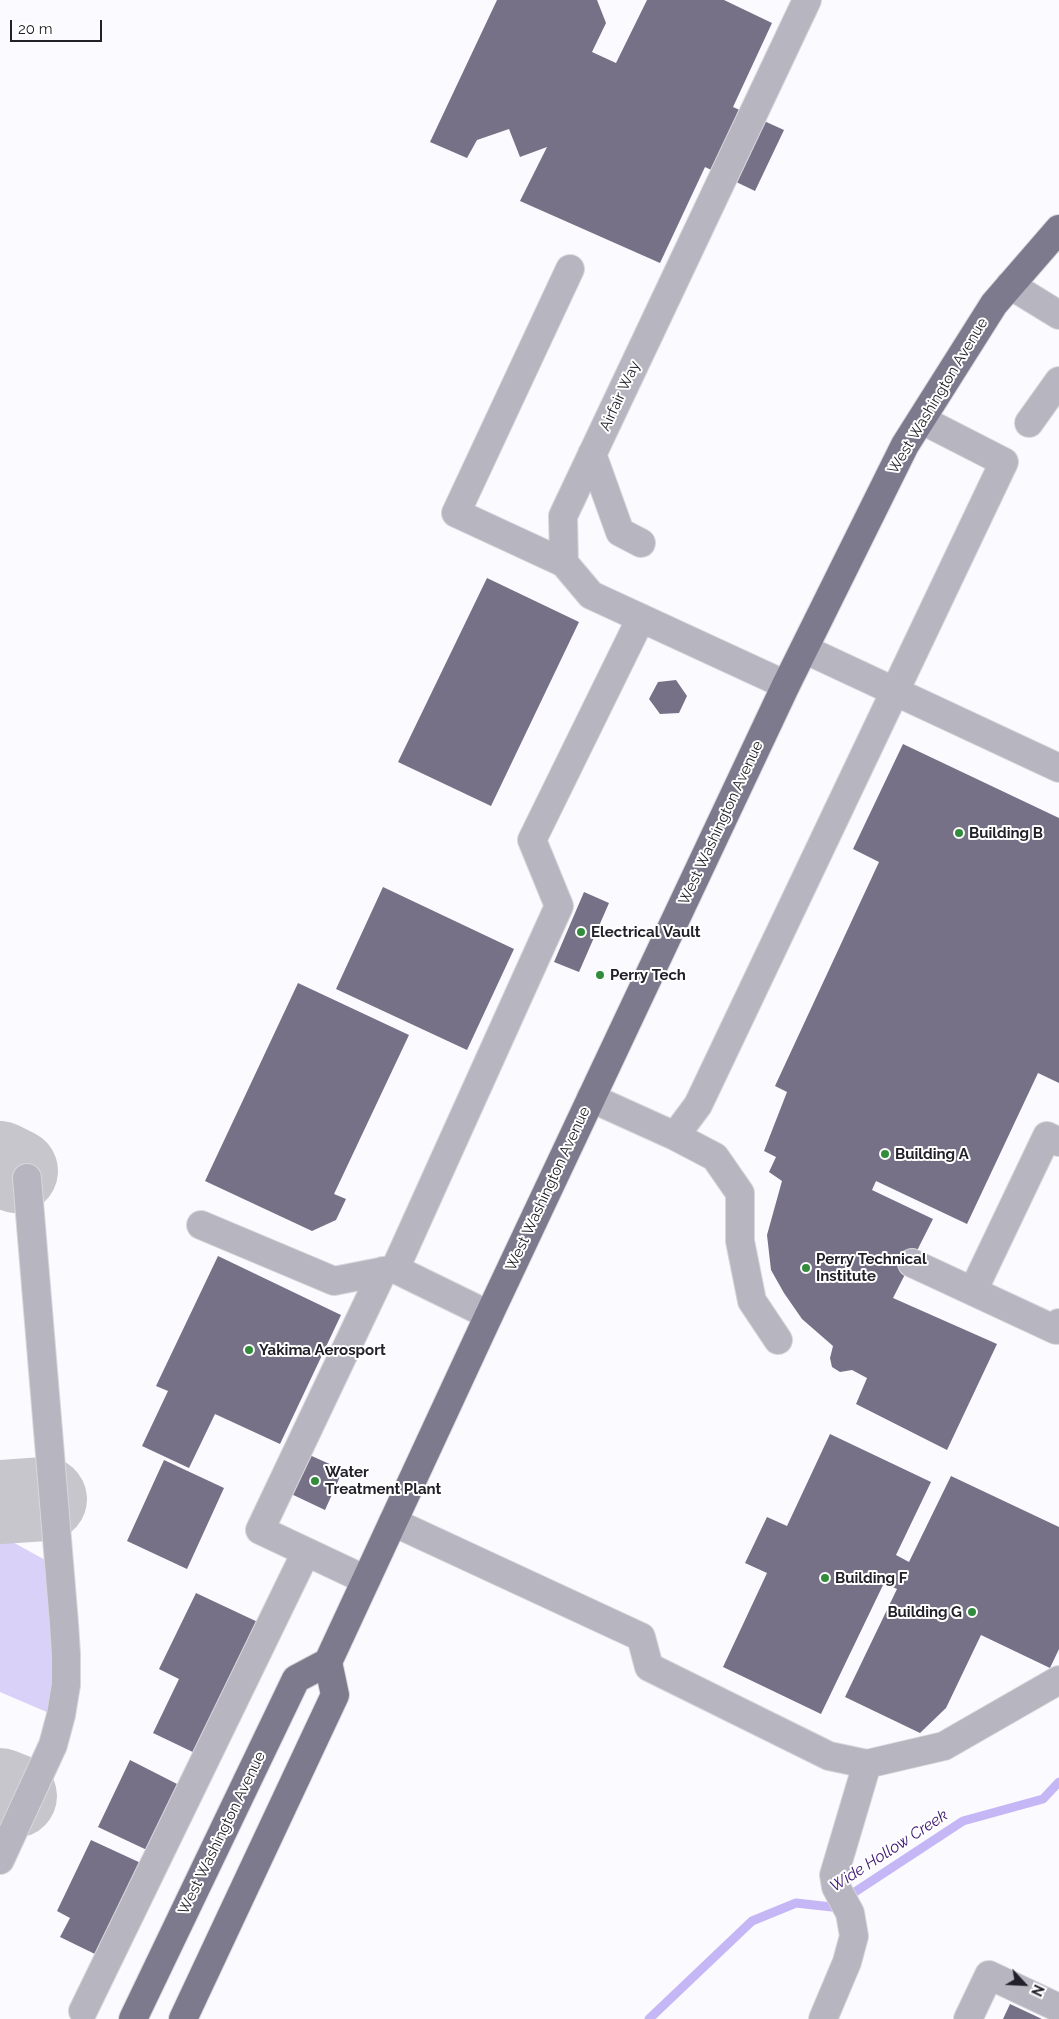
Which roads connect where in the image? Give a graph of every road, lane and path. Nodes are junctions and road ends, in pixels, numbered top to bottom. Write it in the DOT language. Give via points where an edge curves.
graph roads {
  1 [pos="803,1"];
  2 [pos="1059,230"];
  3 [pos="570,269"];
  4 [pos="1010,285"];
  5 [pos="1059,315"];
  6 [pos="1059,381"];
  7 [pos="922,420"];
  8 [pos="1030,423"];
  9 [pos="592,454"];
  10 [pos="642,543"];
  11 [pos="564,563"];
  12 [pos="641,618"];
  13 [pos="804,649"];
  14 [pos="786,685"];
  15 [pos="894,691"];
  16 [pos="1059,768"];
  17 [pos="591,1098"];
  18 [pos="676,1136"];
  19 [pos="1059,1142"];
  20 [pos="28,1178"];
  21 [pos="201,1225"];
  22 [pos="912,1263"];
  23 [pos="389,1270"];
  24 [pos="973,1292"];
  25 [pos="489,1315"];
  26 [pos="1059,1323"];
  27 [pos="778,1340"];
  28 [pos="393,1522"];
  29 [pos="306,1552"];
  30 [pos="366,1580"];
  31 [pos="328,1662"];
  32 [pos="1059,1680"];
  33 [pos="867,1764"];
  34 [pos="0,1860"];
  35 [pos="1059,2008"];
  36 [pos="84,2011"];
  37 [pos="133,2019"];
  38 [pos="184,2019"];
  39 [pos="823,2019"];
  40 [pos="968,2019"];
  1 -- 9 [label="lane, Airfair Way"];
  2 -- 4 [label="main road, West Washington Avenue"];
  3 -- 11 [label="lane" via="456,513"];
  4 -- 5 [label="lane"];
  4 -- 7 [label="main road, West Washington Avenue" via="994,304"];
  6 -- 8 [label="lane"];
  7 -- 13 [label="main road, West Washington Avenue" via="905,445"];
  7 -- 15 [label="lane" via="1004,462"];
  9 -- 10 [label="lane" via="620,532"];
  9 -- 11 [label="lane, Airfair Way" via="562,516"];
  11 -- 12 [label="lane" via="592,595"];
  12 -- 14 [label="lane"];
  12 -- 23 [label="lane" via="532,840 559,906"];
  13 -- 14 [label="main road, West Washington Avenue"];
  13 -- 15 [label="lane"];
  14 -- 17 [label="main road, West Washington Avenue"];
  15 -- 16 [label="lane"];
  15 -- 18 [label="lane" via="698,1105"];
  17 -- 18 [label="lane"];
  17 -- 25 [label="main road, West Washington Avenue"];
  18 -- 27 [label="lane" via="715,1157 740,1194 740,1241 752,1300"];
  19 -- 24 [label="lane" via="1047,1136"];
  20 -- 34 [label="lane" via="64,1624 66,1685 53,1744"];
  21 -- 23 [label="lane" via="334,1281"];
  22 -- 24 [label="lane"];
  23 -- 25 [label="lane"];
  23 -- 29 [label="lane" via="260,1530"];
  24 -- 26 [label="lane" via="1056,1330"];
  25 -- 28 [label="main road, West Washington Avenue"];
  28 -- 30 [label="main road, West Washington Avenue"];
  28 -- 33 [label="lane" via="641,1637 649,1667 829,1756"];
  29 -- 30 [label="lane"];
  29 -- 36 [label="lane"];
  30 -- 31 [label="main road, West Washington Avenue"];
  31 -- 37 [label="main road, West Washington Avenue" via="296,1679"];
  31 -- 38 [label="main road" via="335,1695"];
  32 -- 33 [label="lane" via="944,1746"];
  33 -- 39 [label="lane" via="834,1875 836,1887 850,1914 854,1936 847,1962"];
  35 -- 40 [label="lane" via="989,1975"];
}
